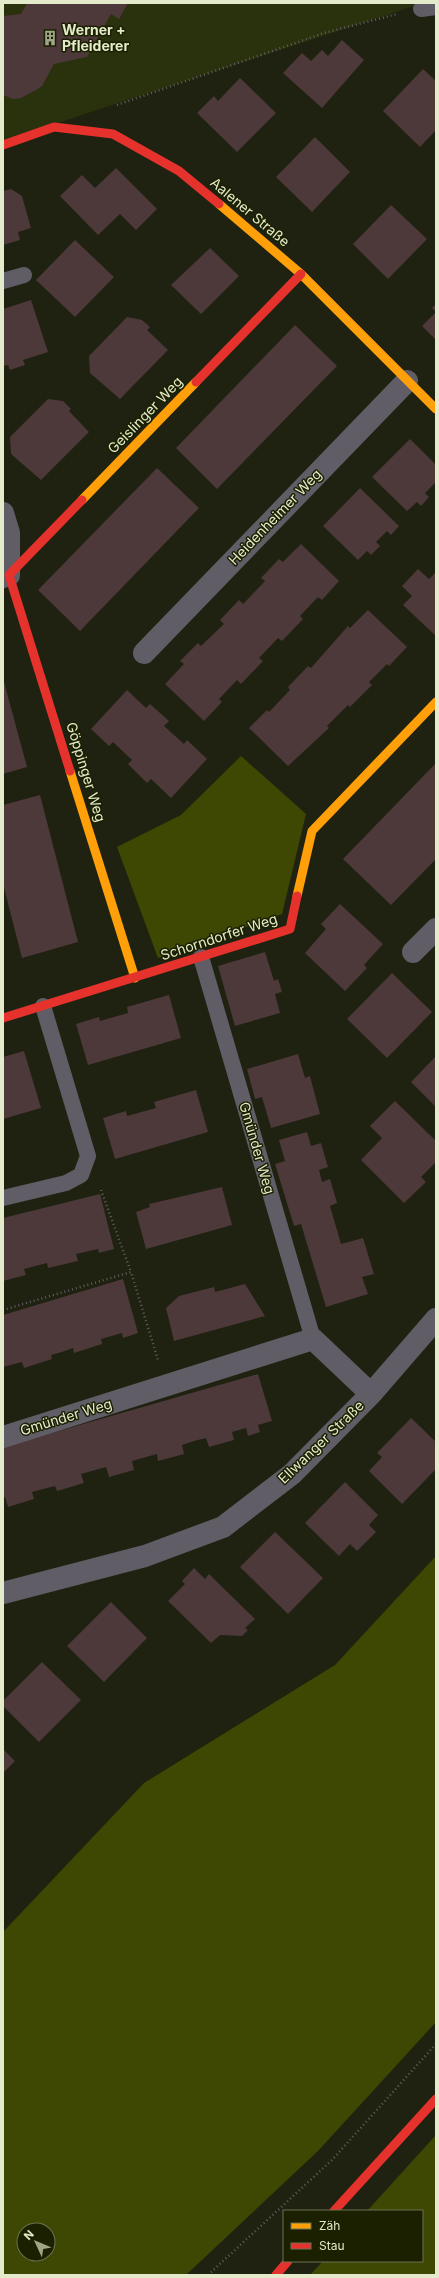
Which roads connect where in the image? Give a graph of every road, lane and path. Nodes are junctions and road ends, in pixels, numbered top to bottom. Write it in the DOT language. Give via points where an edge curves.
graph roads {
  1 [pos="429,8"];
  2 [pos="110,108"];
  3 [pos="3,145"];
  4 [pos="301,274"];
  5 [pos="24,275"];
  6 [pos="3,281"];
  7 [pos="407,381"];
  8 [pos="436,409"];
  9 [pos="3,513"];
  10 [pos="6,576"];
  11 [pos="144,653"];
  12 [pos="436,702"];
  13 [pos="436,928"];
  14 [pos="413,952"];
  15 [pos="201,957"];
  16 [pos="135,978"];
  17 [pos="43,1006"];
  18 [pos="3,1018"];
  19 [pos="88,1156"];
  20 [pos="3,1198"];
  21 [pos="131,1272"];
  22 [pos="3,1310"];
  23 [pos="436,1319"];
  24 [pos="313,1339"];
  25 [pos="165,1386"];
  26 [pos="371,1394"];
  27 [pos="3,1437"];
  28 [pos="3,1593"];
  29 [pos="436,2044"];
  30 [pos="436,2099"];
  31 [pos="335,2210"];
  32 [pos="287,2262"];
  33 [pos="208,2275"];
  34 [pos="276,2275"];
  1 -- 2 [label="path" via="410,10 324,33"];
  3 -- 4 [label="street, Aalener Straße" via="54,127 113,134 179,171"];
  4 -- 7 [label="street, Aalener Straße"];
  4 -- 10 [label="street, Geislinger Weg"];
  5 -- 6 [label="lane"];
  7 -- 8 [label="street, Aalener Straße"];
  7 -- 11 [label="street, Heidenheimer Weg"];
  9 -- 10 [label="street" via="9,533"];
  10 -- 16 [label="street, Göppinger Weg"];
  12 -- 15 [label="street, Schorndorfer Weg" via="312,831 290,929"];
  13 -- 14 [label="street"];
  15 -- 16 [label="street, Schorndorfer Weg"];
  15 -- 24 [label="lane, Gmünder Weg"];
  16 -- 17 [label="street, Schorndorfer Weg"];
  17 -- 18 [label="street, Schorndorfer Weg"];
  17 -- 19 [label="lane"];
  19 -- 20 [label="lane" via="81,1174 66,1183"];
  19 -- 21 [label="path"];
  21 -- 22 [label="path"];
  21 -- 25 [label="path"];
  23 -- 26 [label="street, Ellwanger Straße"];
  24 -- 25 [label="street, Gmünder Weg"];
  24 -- 26 [label="street"];
  25 -- 27 [label="street, Gmünder Weg"];
  26 -- 28 [label="street, Ellwanger Straße" via="292,1474 223,1527 145,1556"];
  29 -- 33 [label="path" via="332,2160"];
  30 -- 31 [label="street"];
  32 -- 34 [label="street"];
}
